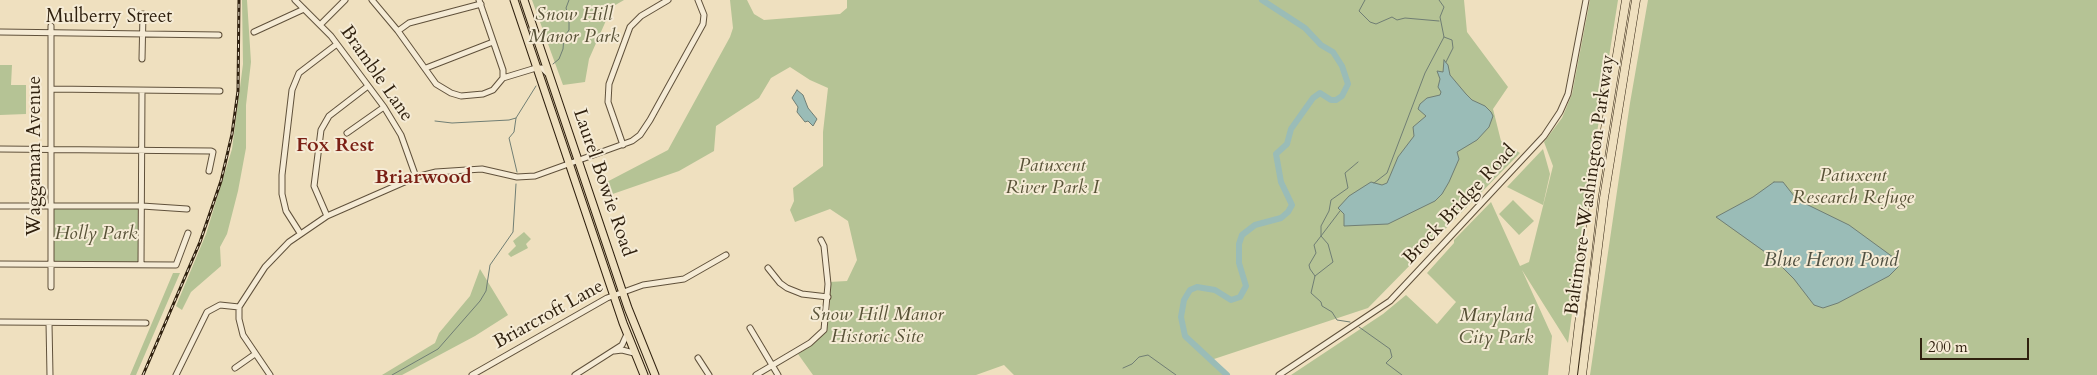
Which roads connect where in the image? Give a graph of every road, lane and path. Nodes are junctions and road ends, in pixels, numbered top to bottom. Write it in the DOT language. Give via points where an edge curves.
graph roads {
  1 [pos="295,0"];
  2 [pos="345,0"];
  3 [pos="372,0"];
  4 [pos="514,0"];
  5 [pos="524,0"];
  6 [pos="668,0"];
  7 [pos="698,0"];
  8 [pos="1586,0"];
  9 [pos="1626,0"];
  10 [pos="1636,0"];
  11 [pos="480,2"];
  12 [pos="304,9"];
  13 [pos="143,14"];
  14 [pos="320,24"];
  15 [pos="51,26"];
  16 [pos="398,31"];
  17 [pos="0,32"];
  18 [pos="254,32"];
  19 [pos="51,33"];
  20 [pos="142,33"];
  21 [pos="219,35"];
  22 [pos="493,42"];
  23 [pos="337,44"];
  24 [pos="142,59"];
  25 [pos="426,68"];
  26 [pos="536,68"];
  27 [pos="550,75"];
  28 [pos="503,78"];
  29 [pos="368,86"];
  30 [pos="52,89"];
  31 [pos="142,91"];
  32 [pos="220,91"];
  33 [pos="384,108"];
  34 [pos="347,134"];
  35 [pos="623,145"];
  36 [pos="0,149"];
  37 [pos="50,149"];
  38 [pos="142,150"];
  39 [pos="578,161"];
  40 [pos="569,164"];
  41 [pos="209,172"];
  42 [pos="416,177"];
  43 [pos="0,206"];
  44 [pos="50,206"];
  45 [pos="142,206"];
  46 [pos="187,209"];
  47 [pos="327,216"];
  48 [pos="188,233"];
  49 [pos="300,233"];
  50 [pos="822,240"];
  51 [pos="726,255"];
  52 [pos="51,263"];
  53 [pos="0,264"];
  54 [pos="140,265"];
  55 [pos="768,268"];
  56 [pos="51,287"];
  57 [pos="622,292"];
  58 [pos="614,295"];
  59 [pos="828,297"];
  60 [pos="239,307"];
  61 [pos="0,322"];
  62 [pos="49,323"];
  63 [pos="146,323"];
  64 [pos="750,328"];
  65 [pos="627,334"];
  66 [pos="613,352"];
  67 [pos="634,353"];
  68 [pos="255,354"];
  69 [pos="698,358"];
  70 [pos="772,365"];
  71 [pos="235,368"];
  72 [pos="50,375"];
  73 [pos="176,375"];
  74 [pos="270,375"];
  75 [pos="472,375"];
  76 [pos="575,375"];
  77 [pos="644,375"];
  78 [pos="655,375"];
  79 [pos="709,375"];
  80 [pos="756,375"];
  81 [pos="778,375"];
  82 [pos="1279,375"];
  83 [pos="1573,375"];
  84 [pos="1582,375"];
  1 -- 12 [label="street, Bramble Lane"];
  2 -- 14 [label="street"];
  3 -- 16 [label="street"];
  4 -- 26 [label="main road, Laurel Bowie Road"];
  5 -- 27 [label="main road, Laurel Bowie Road"];
  6 -- 35 [label="street" via="641,16 630,27 609,84 610,106"];
  7 -- 35 [label="street" via="704,17 702,27 643,131"];
  8 -- 82 [label="street, Brock Bridge Road" via="1568,94 1544,136 1390,301"];
  9 -- 83 [label="highway, Baltimore-Washington Parkway" via="1594,197"];
  10 -- 84 [label="highway, Baltimore-Washington Parkway" via="1604,198"];
  11 -- 16 [label="street" via="409,23"];
  11 -- 22 [label="street"];
  12 -- 14 [label="street, Bramble Lane"];
  12 -- 18 [label="street"];
  13 -- 20 [label="street"];
  14 -- 23 [label="street, Bramble Lane"];
  15 -- 19 [label="street, Waggaman Avenue"];
  16 -- 25 [label="street"];
  17 -- 19 [label="street, Mulberry Street"];
  19 -- 20 [label="street, Mulberry Street"];
  19 -- 30 [label="street, Waggaman Avenue"];
  20 -- 21 [label="street, Mulberry Street"];
  20 -- 24 [label="street"];
  22 -- 25 [label="street"];
  22 -- 28 [label="street"];
  23 -- 29 [label="street, Bramble Lane"];
  23 -- 49 [label="street" via="299,73 292,90 282,194 286,211"];
  25 -- 28 [label="street" via="439,87 461,96 493,90"];
  26 -- 27 [label="street" via="542,68"];
  26 -- 28 [label="street"];
  26 -- 40 [label="main road, Laurel Bowie Road"];
  27 -- 39 [label="main road, Laurel Bowie Road"];
  29 -- 33 [label="street, Bramble Lane"];
  29 -- 47 [label="street" via="330,116 320,130 314,186"];
  30 -- 31 [label="street"];
  30 -- 37 [label="street, Waggaman Avenue"];
  31 -- 32 [label="street"];
  31 -- 38 [label="street"];
  33 -- 34 [label="street"];
  33 -- 42 [label="street, Bramble Lane" via="401,135"];
  35 -- 39 [label="street"];
  36 -- 37 [label="street"];
  37 -- 38 [label="street"];
  37 -- 44 [label="street, Waggaman Avenue"];
  38 -- 41 [label="street" via="213,152"];
  38 -- 45 [label="street"];
  39 -- 40 [label="street"];
  39 -- 57 [label="main road, Laurel Bowie Road"];
  40 -- 42 [label="street" via="529,177 482,169 436,172"];
  40 -- 58 [label="main road, Laurel Bowie Road"];
  42 -- 47 [label="street"];
  43 -- 44 [label="street"];
  44 -- 45 [label="street"];
  44 -- 52 [label="street, Waggaman Avenue"];
  45 -- 46 [label="street"];
  45 -- 54 [label="street"];
  47 -- 49 [label="street"];
  48 -- 54 [label="street" via="176,266"];
  49 -- 60 [label="street" via="265,267"];
  50 -- 59 [label="street"];
  51 -- 57 [label="street, Briarcroft Lane" via="687,278 649,283"];
  52 -- 53 [label="street"];
  52 -- 54 [label="street"];
  52 -- 56 [label="street, Waggaman Avenue"];
  55 -- 59 [label="street" via="786,288 802,294"];
  57 -- 58 [label="street, Briarcroft Lane"];
  57 -- 78 [label="main road, Laurel Bowie Road"];
  58 -- 65 [label="main road, Laurel Bowie Road"];
  58 -- 75 [label="street, Briarcroft Lane"];
  59 -- 70 [label="street" via="823,333"];
  60 -- 68 [label="street" via="241,330"];
  60 -- 73 [label="street" via="220,305 207,312"];
  61 -- 62 [label="street"];
  62 -- 63 [label="street"];
  62 -- 72 [label="street"];
  64 -- 70 [label="street"];
  65 -- 66 [label="street" via="624,343"];
  65 -- 67 [label="main road, Laurel Bowie Road"];
  66 -- 67 [label="street"];
  66 -- 76 [label="street"];
  67 -- 77 [label="main road, Laurel Bowie Road"];
  68 -- 71 [label="street"];
  68 -- 74 [label="street"];
  69 -- 79 [label="street"];
  70 -- 80 [label="street"];
  70 -- 81 [label="street"];
}
